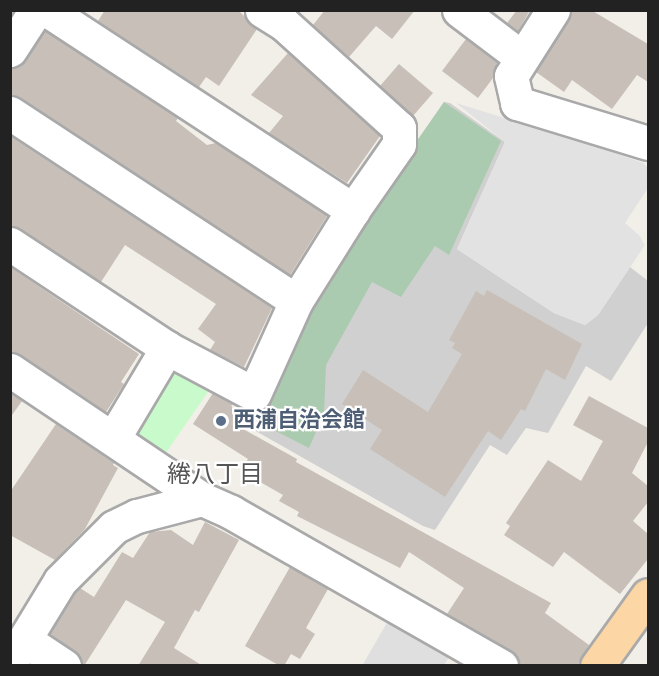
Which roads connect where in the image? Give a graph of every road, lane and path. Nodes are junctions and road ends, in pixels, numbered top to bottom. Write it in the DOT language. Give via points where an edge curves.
graph roads {
  1 [pos="36,10"];
  2 [pos="47,10"];
  3 [pos="459,10"];
  4 [pos="553,10"];
  5 [pos="280,15"];
  6 [pos="10,50"];
  7 [pos="521,57"];
  8 [pos="10,113"];
  9 [pos="648,143"];
  10 [pos="353,210"];
  11 [pos="10,244"];
  12 [pos="296,301"];
  13 [pos="167,348"];
  14 [pos="10,370"];
  15 [pos="114,437"];
  16 [pos="202,499"];
  17 [pos="648,595"];
  18 [pos="18,652"];
  19 [pos="64,666"];
  20 [pos="501,666"];
  21 [pos="597,666"];
  1 -- 6 [label="street"];
  2 -- 10 [label="street"];
  3 -- 7 [label="street"];
  4 -- 7 [label="street"];
  5 -- 10 [label="street" via="399,128 399,144"];
  7 -- 9 [label="street" via="511,76 517,103"];
  8 -- 12 [label="street"];
  10 -- 12 [label="street"];
  11 -- 13 [label="street"];
  12 -- 13 [label="street" via="254,394"];
  13 -- 15 [label="street"];
  14 -- 15 [label="street"];
  15 -- 16 [label="street"];
  16 -- 18 [label="street" via="137,516 114,527 60,581"];
  16 -- 20 [label="street"];
  17 -- 21 [label="main road"];
  18 -- 19 [label="street"];
}
